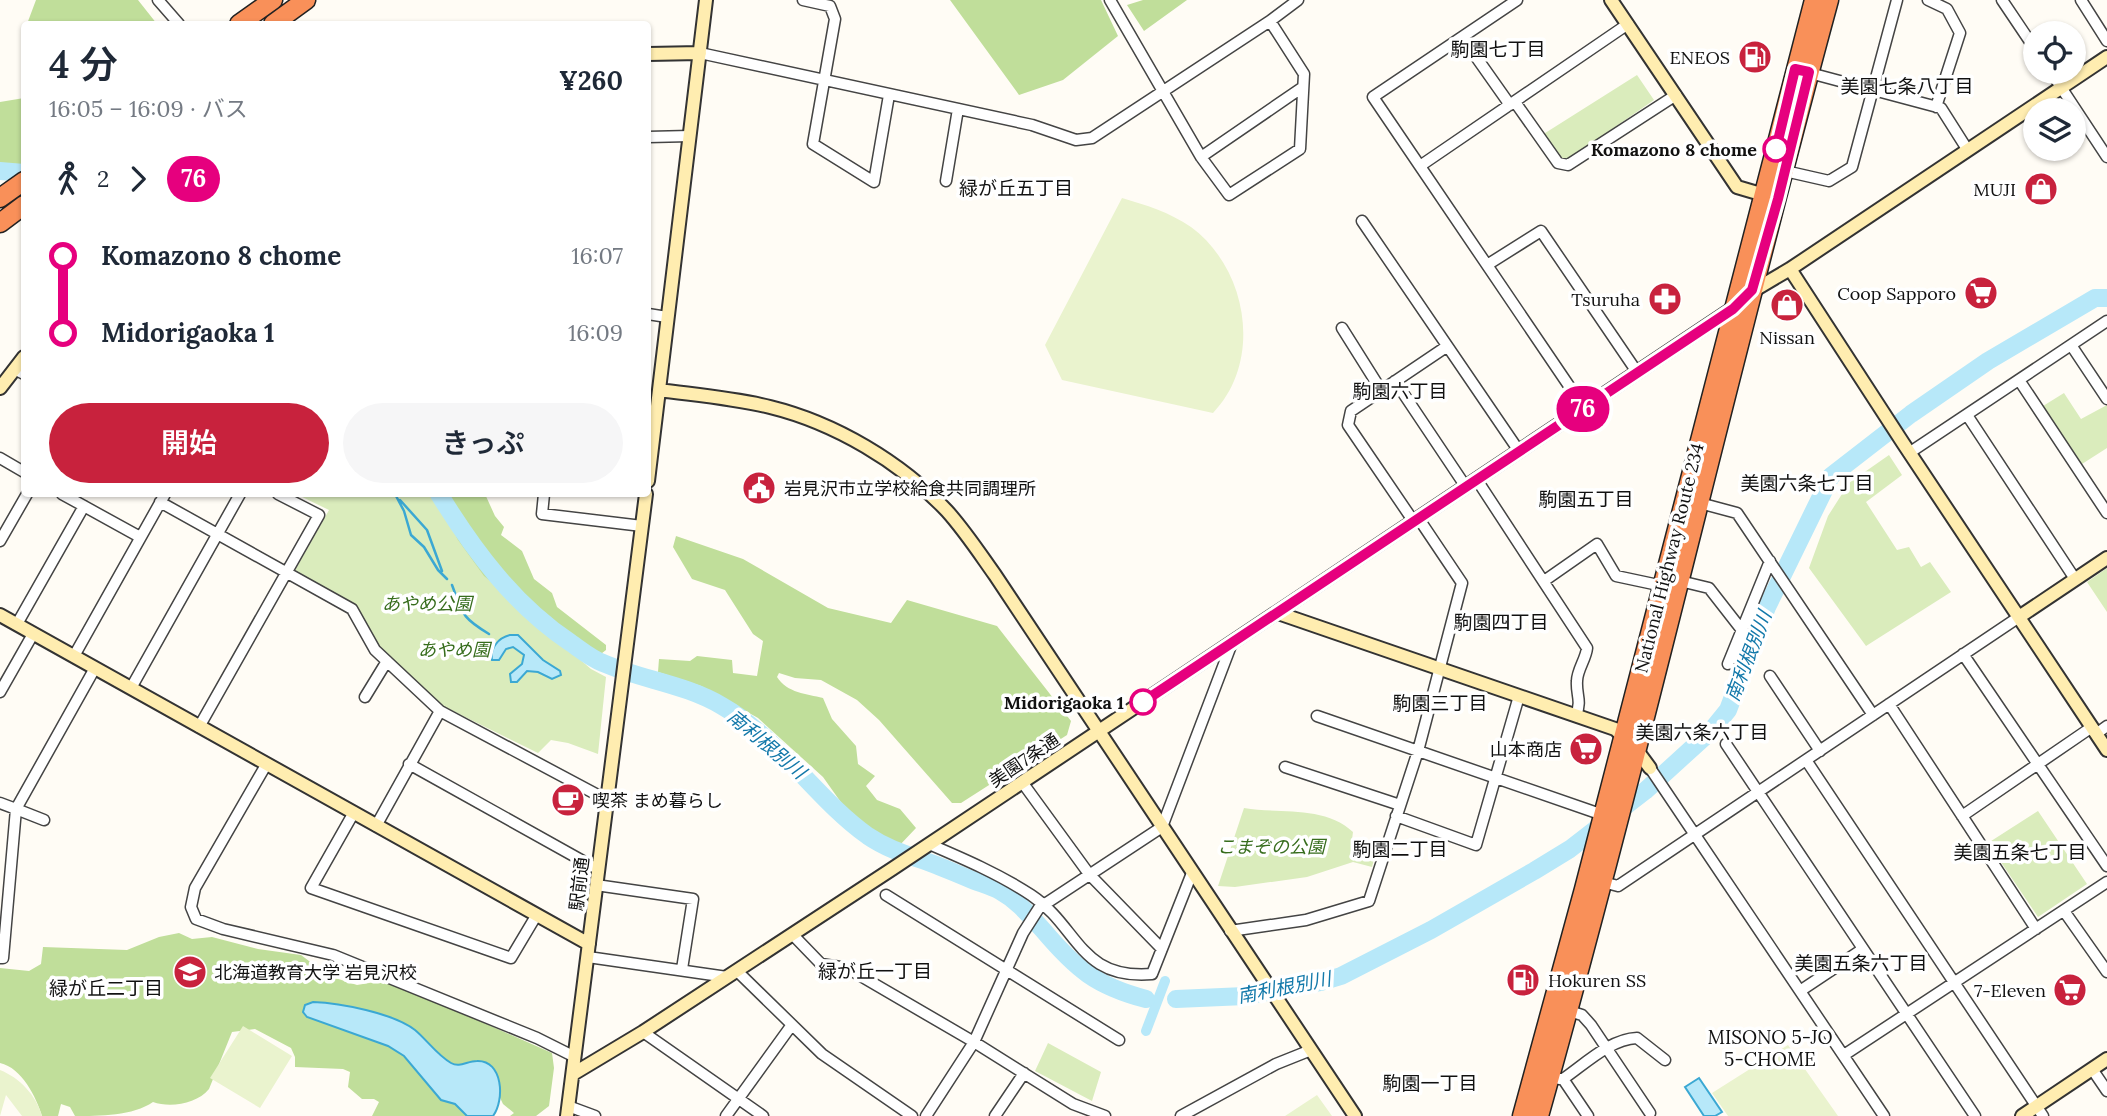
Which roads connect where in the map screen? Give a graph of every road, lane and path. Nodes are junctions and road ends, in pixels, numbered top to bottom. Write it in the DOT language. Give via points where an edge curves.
graph roads {
  1 [pos="158,0"];
  2 [pos="273,0"];
  3 [pos="306,0"];
  4 [pos="706,0"];
  5 [pos="803,0"];
  6 [pos="1111,0"];
  7 [pos="1298,0"];
  8 [pos="1517,0"];
  9 [pos="1612,0"];
  10 [pos="1897,0"];
  11 [pos="1928,0"];
  12 [pos="2002,0"];
  13 [pos="2081,0"];
  14 [pos="1826,2"];
  15 [pos="1284,4"];
  16 [pos="176,21"];
  17 [pos="244,21"];
  18 [pos="276,21"];
  19 [pos="1270,21"];
  20 [pos="1628,24"];
  21 [pos="2023,31"];
  22 [pos="1462,37"];
  23 [pos="2107,41"];
  24 [pos="699,53"];
  25 [pos="651,54"];
  26 [pos="2107,57"];
  27 [pos="1802,71"];
  28 [pos="824,81"];
  29 [pos="2059,84"];
  30 [pos="1303,87"];
  31 [pos="2061,87"];
  32 [pos="1873,90"];
  33 [pos="1163,92"];
  34 [pos="889,95"];
  35 [pos="1676,95"];
  36 [pos="1512,103"];
  37 [pos="1936,107"];
  38 [pos="958,109"];
  39 [pos="651,136"];
  40 [pos="690,136"];
  41 [pos="1967,149"];
  42 [pos="2107,156"];
  43 [pos="1201,157"];
  44 [pos="1420,166"];
  45 [pos="1785,171"];
  46 [pos="946,181"];
  47 [pos="21,183"];
  48 [pos="1771,197"];
  49 [pos="0,198"];
  50 [pos="21,207"];
  51 [pos="1362,221"];
  52 [pos="0,223"];
  53 [pos="1487,265"];
  54 [pos="1790,269"];
  55 [pos="1752,290"];
  56 [pos="1733,309"];
  57 [pos="651,314"];
  58 [pos="667,317"];
  59 [pos="2107,321"];
  60 [pos="1342,327"];
  61 [pos="2071,345"];
  62 [pos="1446,346"];
  63 [pos="19,372"];
  64 [pos="1637,372"];
  65 [pos="2019,380"];
  66 [pos="1395,381"];
  67 [pos="0,388"];
  68 [pos="653,390"];
  69 [pos="1381,390"];
  70 [pos="2107,399"];
  71 [pos="1584,408"];
  72 [pos="1967,415"];
  73 [pos="651,425"];
  74 [pos="1906,448"];
  75 [pos="1519,451"];
  76 [pos="0,458"];
  77 [pos="21,470"];
  78 [pos="1477,480"];
  79 [pos="1466,488"];
  80 [pos="25,497"];
  81 [pos="68,497"];
  82 [pos="238,497"];
  83 [pos="284,497"];
  84 [pos="544,497"];
  85 [pos="646,497"];
  86 [pos="163,498"];
  87 [pos="1692,501"];
  88 [pos="84,506"];
  89 [pos="2107,513"];
  90 [pos="1416,520"];
  91 [pos="642,526"];
  92 [pos="217,534"];
  93 [pos="140,537"];
  94 [pos="0,541"];
  95 [pos="2107,558"];
  96 [pos="1772,563"];
  97 [pos="287,573"];
  98 [pos="2075,579"];
  99 [pos="1544,581"];
  100 [pos="1671,584"];
  101 [pos="1278,613"];
  102 [pos="0,615"];
  103 [pos="2019,617"];
  104 [pos="17,624"];
  105 [pos="1741,629"];
  106 [pos="33,634"];
  107 [pos="1233,643"];
  108 [pos="1964,654"];
  109 [pos="74,656"];
  110 [pos="387,661"];
  111 [pos="1727,664"];
  112 [pos="1439,667"];
  113 [pos="95,668"];
  114 [pos="1770,676"];
  115 [pos="131,688"];
  116 [pos="0,692"];
  117 [pos="1520,696"];
  118 [pos="365,698"];
  119 [pos="1889,704"];
  120 [pos="440,711"];
  121 [pos="1873,715"];
  122 [pos="1317,716"];
  123 [pos="1576,716"];
  124 [pos="199,727"];
  125 [pos="2098,729"];
  126 [pos="1098,732"];
  127 [pos="1630,742"];
  128 [pos="1726,744"];
  129 [pos="2107,750"];
  130 [pos="1418,751"];
  131 [pos="1820,751"];
  132 [pos="1806,760"];
  133 [pos="409,764"];
  134 [pos="266,765"];
  135 [pos="2037,765"];
  136 [pos="1285,766"];
  137 [pos="1650,768"];
  138 [pos="1495,778"];
  139 [pos="1022,782"];
  140 [pos="1757,793"];
  141 [pos="607,800"];
  142 [pos="0,803"];
  143 [pos="1400,805"];
  144 [pos="16,809"];
  145 [pos="1605,809"];
  146 [pos="353,814"];
  147 [pos="1396,816"];
  148 [pos="1962,816"];
  149 [pos="44,820"];
  150 [pos="376,826"];
  151 [pos="1162,827"];
  152 [pos="1694,835"];
  153 [pos="925,846"];
  154 [pos="2107,866"];
  155 [pos="599,870"];
  156 [pos="1192,873"];
  157 [pos="1089,874"];
  158 [pos="1595,879"];
  159 [pos="2107,882"];
  160 [pos="596,885"];
  161 [pos="887,895"];
  162 [pos="1041,906"];
  163 [pos="2064,911"];
  164 [pos="536,916"];
  165 [pos="2036,929"];
  166 [pos="1230,931"];
  167 [pos="792,933"];
  168 [pos="1162,949"];
  169 [pos="1863,949"];
  170 [pos="588,950"];
  171 [pos="0,958"];
  172 [pos="682,969"];
  173 [pos="1005,970"];
  174 [pos="2107,972"];
  175 [pos="732,974"];
  176 [pos="1954,983"];
  177 [pos="1800,991"];
  178 [pos="1560,1008"];
  179 [pos="1907,1014"];
  180 [pos="791,1026"];
  181 [pos="643,1032"];
  182 [pos="1119,1040"];
  183 [pos="974,1042"];
  184 [pos="1606,1049"];
  185 [pos="1311,1050"];
  186 [pos="1844,1055"];
  187 [pos="575,1057"];
  188 [pos="2107,1059"];
  189 [pos="1665,1060"];
  190 [pos="2092,1069"];
  191 [pos="1024,1073"];
  192 [pos="573,1074"];
  193 [pos="1549,1077"];
  194 [pos="2107,1091"];
  195 [pos="738,1098"];
  196 [pos="568,1111"];
  197 [pos="2040,1111"];
  198 [pos="1650,1113"];
  199 [pos="1102,1115"];
  200 [pos="594,1116"];
  201 [pos="726,1116"];
  202 [pos="763,1116"];
  203 [pos="912,1116"];
  204 [pos="926,1116"];
  205 [pos="995,1116"];
  206 [pos="1181,1116"];
  207 [pos="1355,1116"];
  208 [pos="1522,1116"];
  209 [pos="1539,1116"];
  210 [pos="1588,1116"];
  211 [pos="1884,1116"];
  212 [pos="1975,1116"];
  213 [pos="2022,1116"];
  1 -- 16 [label="street"];
  2 -- 17 [label="highway"];
  3 -- 18 [label="highway"];
  4 -- 24 [label="street"];
  5 -- 28 [label="street" via="830,6 835,19"];
  6 -- 33 [label="street"];
  7 -- 15 [label="street"];
  8 -- 22 [label="street"];
  9 -- 20 [label="street"];
  10 -- 32 [label="street"];
  11 -- 37 [label="street" via="1947,9 1960,33"];
  12 -- 21 [label="street"];
  13 -- 23 [label="street"];
  14 -- 27 [label="highway, National Highway Route 234"];
  15 -- 19 [label="street"];
  19 -- 30 [label="street" via="1304,74"];
  19 -- 33 [label="street"];
  20 -- 35 [label="street"];
  20 -- 36 [label="street"];
  22 -- 36 [label="street"];
  22 -- 44 [label="street" via="1373,97"];
  24 -- 25 [label="street"];
  24 -- 28 [label="street"];
  24 -- 40 [label="street"];
  26 -- 31 [label="street, 美園7条通"];
  27 -- 32 [label="street"];
  27 -- 45 [label="highway, National Highway Route 234"];
  27 -- 48 [label="highway, National Highway Route 234"];
  28 -- 34 [label="street"];
  28 -- 34 [label="street" via="813,144 874,182"];
  29 -- 31 [label="street"];
  30 -- 43 [label="street"];
  30 -- 43 [label="street" via="1300,149 1229,195"];
  31 -- 41 [label="street, 美園7条通"];
  31 -- 42 [label="street"];
  32 -- 37 [label="street"];
  32 -- 45 [label="street" via="1852,167 1829,181"];
  33 -- 38 [label="street" via="1092,138 1076,140"];
  33 -- 43 [label="street"];
  34 -- 38 [label="street"];
  35 -- 36 [label="street" via="1568,165 1558,163"];
  35 -- 48 [label="street" via="1737,187"];
  36 -- 44 [label="street"];
  37 -- 41 [label="street"];
  38 -- 46 [label="street"];
  39 -- 40 [label="street"];
  40 -- 58 [label="street"];
  41 -- 54 [label="street, 美園7条通"];
  44 -- 53 [label="street"];
  45 -- 48 [label="highway, National Highway Route 234"];
  47 -- 49 [label="highway"];
  48 -- 55 [label="highway, National Highway Route 234"];
  48 -- 56 [label="highway, National Highway Route 234"];
  50 -- 52 [label="highway"];
  51 -- 62 [label="street"];
  53 -- 64 [label="street" via="1541,231"];
  53 -- 71 [label="street"];
  54 -- 55 [label="street, 美園7条通"];
  54 -- 74 [label="street"];
  55 -- 56 [label="street, 美園7条通"];
  55 -- 87 [label="highway, National Highway Route 234"];
  56 -- 64 [label="street, 美園7条通"];
  56 -- 87 [label="highway, National Highway Route 234"];
  57 -- 58 [label="street"];
  58 -- 68 [label="street"];
  59 -- 61 [label="street"];
  60 -- 69 [label="street"];
  61 -- 65 [label="street"];
  61 -- 70 [label="street"];
  62 -- 66 [label="street"];
  62 -- 75 [label="street"];
  63 -- 67 [label="street"];
  64 -- 71 [label="street, 美園7条通"];
  65 -- 72 [label="street"];
  65 -- 89 [label="street"];
  66 -- 69 [label="street"];
  66 -- 79 [label="street"];
  68 -- 73 [label="street"];
  68 -- 126 [label="street" via="770,407 864,446 901,470 962,529"];
  69 -- 90 [label="street" via="1351,411 1348,425"];
  71 -- 75 [label="street, 美園7条通"];
  72 -- 74 [label="street"];
  72 -- 98 [label="street"];
  74 -- 103 [label="street"];
  75 -- 78 [label="street, 美園7条通"];
  76 -- 77 [label="street"];
  78 -- 79 [label="street, 美園7条通"];
  78 -- 99 [label="street"];
  79 -- 90 [label="street, 美園7条通"];
  80 -- 94 [label="street"];
  81 -- 88 [label="street"];
  82 -- 92 [label="street"];
  83 -- 97 [label="street" via="319,514"];
  84 -- 91 [label="street" via="542,514"];
  85 -- 91 [label="street, 駅前通"];
  86 -- 92 [label="street"];
  86 -- 93 [label="street"];
  87 -- 96 [label="street" via="1737,513"];
  87 -- 100 [label="highway, National Highway Route 234"];
  88 -- 93 [label="street"];
  88 -- 104 [label="street"];
  90 -- 101 [label="street, 美園7条通"];
  90 -- 112 [label="street" via="1462,583"];
  91 -- 141 [label="street, 駅前通"];
  92 -- 97 [label="street"];
  92 -- 115 [label="street"];
  93 -- 109 [label="street"];
  95 -- 98 [label="street"];
  96 -- 105 [label="street"];
  96 -- 121 [label="street"];
  97 -- 110 [label="street" via="352,609 375,650"];
  97 -- 124 [label="street"];
  98 -- 103 [label="street"];
  99 -- 100 [label="street" via="1597,544 1616,576"];
  99 -- 123 [label="street" via="1587,648 1577,680 1581,703"];
  100 -- 105 [label="street" via="1709,588"];
  100 -- 127 [label="highway, National Highway Route 234"];
  101 -- 107 [label="street, 美園7条通"];
  101 -- 112 [label="street"];
  102 -- 104 [label="street"];
  103 -- 108 [label="street"];
  103 -- 125 [label="street"];
  104 -- 106 [label="street"];
  105 -- 111 [label="street"];
  106 -- 109 [label="street"];
  106 -- 116 [label="street"];
  107 -- 126 [label="street, 美園7条通"];
  107 -- 151 [label="street"];
  108 -- 119 [label="street"];
  108 -- 135 [label="street"];
  109 -- 113 [label="street"];
  110 -- 118 [label="street"];
  110 -- 120 [label="street"];
  112 -- 117 [label="street"];
  112 -- 130 [label="street"];
  113 -- 115 [label="street"];
  113 -- 144 [label="street"];
  114 -- 131 [label="street"];
  115 -- 124 [label="street"];
  117 -- 123 [label="street"];
  117 -- 138 [label="street"];
  119 -- 121 [label="street"];
  119 -- 148 [label="street"];
  120 -- 133 [label="street"];
  120 -- 141 [label="street"];
  121 -- 131 [label="street"];
  122 -- 130 [label="street"];
  123 -- 127 [label="street" via="1615,729"];
  124 -- 134 [label="street"];
  125 -- 129 [label="street"];
  125 -- 135 [label="street"];
  126 -- 139 [label="street, 美園7条通"];
  126 -- 151 [label="street"];
  127 -- 137 [label="street"];
  127 -- 145 [label="highway, National Highway Route 234"];
  127 -- 158 [label="highway, National Highway Route 234" via="1627,786 1614,837"];
  128 -- 140 [label="street"];
  130 -- 138 [label="street"];
  130 -- 143 [label="street"];
  131 -- 132 [label="street"];
  132 -- 140 [label="street"];
  132 -- 176 [label="street"];
  133 -- 150 [label="street"];
  133 -- 155 [label="street"];
  134 -- 146 [label="street"];
  134 -- 187 [label="street" via="195,888 191,906 196,919 333,955"];
  135 -- 148 [label="street"];
  135 -- 154 [label="street"];
  136 -- 143 [label="street"];
  137 -- 152 [label="street"];
  138 -- 145 [label="street"];
  138 -- 147 [label="street" via="1476,845"];
  139 -- 153 [label="street, 美園7条通"];
  139 -- 157 [label="street"];
  140 -- 152 [label="street"];
  140 -- 169 [label="street"];
  141 -- 155 [label="street, 駅前通"];
  142 -- 144 [label="street"];
  143 -- 147 [label="street"];
  144 -- 149 [label="street"];
  144 -- 171 [label="street"];
  145 -- 158 [label="highway, National Highway Route 234" via="1594,849"];
  146 -- 150 [label="street"];
  146 -- 164 [label="street" via="311,888 511,958"];
  147 -- 166 [label="street" via="1369,901 1306,920"];
  148 -- 165 [label="street"];
  150 -- 164 [label="street"];
  151 -- 156 [label="street"];
  151 -- 157 [label="street"];
  152 -- 158 [label="street" via="1618,886"];
  152 -- 177 [label="street"];
  153 -- 162 [label="street" via="1006,880"];
  153 -- 167 [label="street, 美園7条通"];
  155 -- 160 [label="street, 駅前通"];
  156 -- 166 [label="street"];
  156 -- 168 [label="street"];
  157 -- 162 [label="street"];
  157 -- 168 [label="street"];
  158 -- 178 [label="highway, National Highway Route 234"];
  159 -- 163 [label="street"];
  160 -- 170 [label="street, 駅前通"];
  160 -- 172 [label="street" via="693,899"];
  161 -- 173 [label="street"];
  162 -- 168 [label="street" via="1090,958 1113,970 1152,974"];
  162 -- 173 [label="street"];
  163 -- 165 [label="street"];
  163 -- 174 [label="street"];
  164 -- 170 [label="street"];
  165 -- 176 [label="street"];
  166 -- 185 [label="street"];
  167 -- 175 [label="street, 美園7条通"];
  167 -- 183 [label="street" via="821,964 847,968"];
  169 -- 177 [label="street"];
  169 -- 179 [label="street"];
  170 -- 172 [label="street"];
  170 -- 187 [label="street, 駅前通"];
  172 -- 175 [label="street"];
  173 -- 182 [label="street"];
  173 -- 183 [label="street"];
  175 -- 180 [label="street"];
  175 -- 181 [label="street, 美園7条通"];
  176 -- 179 [label="street"];
  176 -- 197 [label="street"];
  177 -- 186 [label="street"];
  178 -- 184 [label="street" via="1583,1015"];
  178 -- 193 [label="highway, National Highway Route 234"];
  179 -- 186 [label="street"];
  179 -- 212 [label="street"];
  180 -- 195 [label="street"];
  180 -- 203 [label="street" via="822,1054"];
  181 -- 192 [label="street, 美園7条通"];
  181 -- 195 [label="street"];
  183 -- 191 [label="street"];
  183 -- 204 [label="street"];
  184 -- 189 [label="street" via="1637,1038"];
  184 -- 193 [label="street"];
  184 -- 198 [label="street"];
  185 -- 206 [label="street"];
  185 -- 207 [label="street"];
  186 -- 211 [label="street"];
  187 -- 192 [label="street, 駅前通"];
  188 -- 190 [label="street"];
  190 -- 194 [label="street"];
  190 -- 197 [label="street"];
  191 -- 199 [label="street" via="1073,1104"];
  191 -- 205 [label="street"];
  192 -- 196 [label="street, 駅前通"];
  193 -- 208 [label="highway, National Highway Route 234"];
  193 -- 209 [label="highway, National Highway Route 234"];
  193 -- 210 [label="street"];
  195 -- 201 [label="street"];
  195 -- 202 [label="street"];
  196 -- 200 [label="street"];
  197 -- 213 [label="street"];
}
